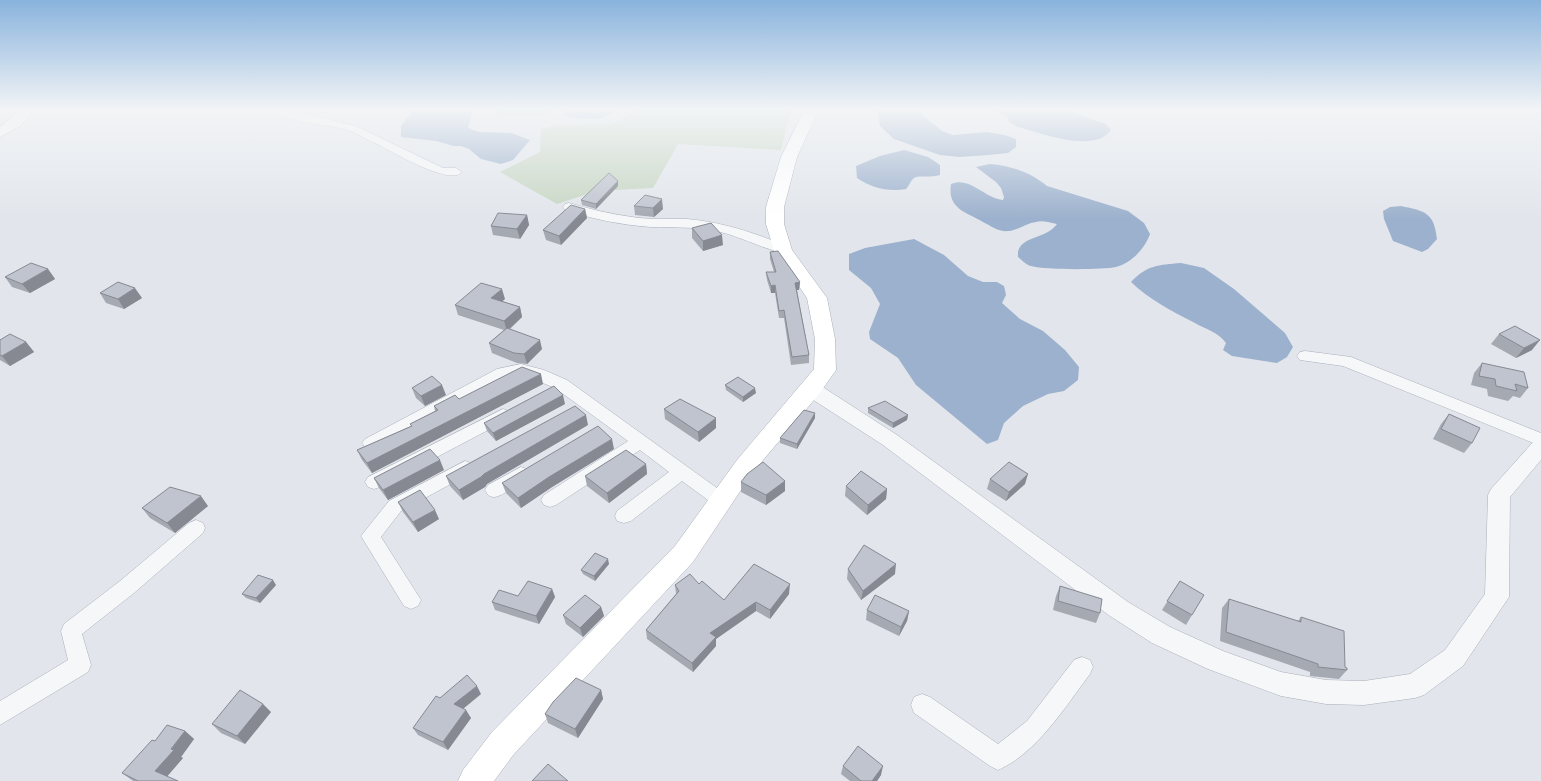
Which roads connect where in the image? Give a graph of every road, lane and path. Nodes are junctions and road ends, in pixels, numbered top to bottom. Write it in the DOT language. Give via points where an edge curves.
graph roads {
  1 [pos="388,145"];
  2 [pos="795,145"];
  3 [pos="456,172"];
  4 [pos="569,207"];
  5 [pos="783,250"];
  6 [pos="1305,356"];
  7 [pos="561,384"];
  8 [pos="811,389"];
  9 [pos="540,395"];
  10 [pos="519,406"];
  11 [pos="1541,440"];
  12 [pos="372,442"];
  13 [pos="639,442"];
  14 [pos="1541,446"];
  15 [pos="479,460"];
  16 [pos="535,466"];
  17 [pos="681,472"];
  18 [pos="374,482"];
  19 [pos="494,490"];
  20 [pos="550,500"];
  21 [pos="722,501"];
  22 [pos="624,516"];
  23 [pos="196,528"];
  24 [pos="411,600"];
  25 [pos="1082,667"];
  26 [pos="922,705"];
  27 [pos="0,714"];
  28 [pos="474,781"];
  1 -- 3 [label="street" via="441,171"];
  2 -- 5 [label="main road" via="776,207 775,224"];
  4 -- 5 [label="street" via="582,213 651,223 687,223 719,228 759,239"];
  5 -- 8 [label="main road" via="817,298 825,339 825,370"];
  6 -- 11 [label="street" via="1346,361"];
  7 -- 9 [label="street"];
  7 -- 12 [label="street" via="521,369 503,373"];
  7 -- 13 [label="street" via="577,406 603,425"];
  8 -- 14 [label="street" via="890,440 1113,604 1161,635 1217,661 1281,684 1326,692 1364,693 1415,686 1454,658 1497,597 1499,495"];
  8 -- 21 [label="main road" via="745,466"];
  10 -- 18 [label="street"];
  13 -- 17 [label="street"];
  13 -- 20 [label="street"];
  15 -- 24 [label="street" via="395,506 370,536"];
  16 -- 19 [label="street"];
  17 -- 21 [label="street"];
  17 -- 22 [label="street"];
  21 -- 28 [label="main road" via="684,554 503,743"];
  23 -- 27 [label="street" via="71,631 80,665"];
  25 -- 26 [label="street" via="1034,729 998,758"];
}
